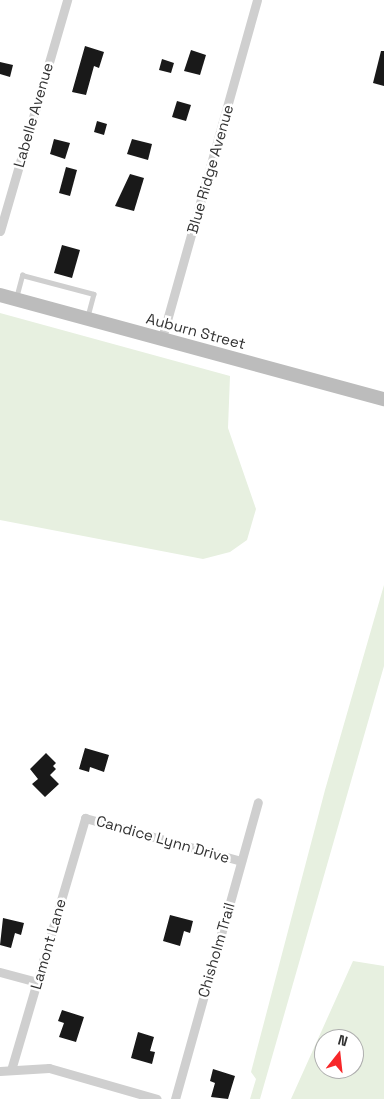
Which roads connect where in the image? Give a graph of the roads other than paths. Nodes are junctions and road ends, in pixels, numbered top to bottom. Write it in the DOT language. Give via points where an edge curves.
graph roads {
  1 [pos="67,0"];
  2 [pos="257,0"];
  3 [pos="0,231"];
  4 [pos="0,294"];
  5 [pos="16,299"];
  6 [pos="88,318"];
  7 [pos="162,338"];
  8 [pos="384,399"];
  9 [pos="258,802"];
  10 [pos="85,818"];
  11 [pos="241,861"];
  12 [pos="0,972"];
  13 [pos="37,982"];
  14 [pos="11,1070"];
  15 [pos="0,1071"];
  16 [pos="157,1099"];
  17 [pos="175,1099"];
  1 -- 3 [label="street, Labelle Avenue"];
  2 -- 7 [label="street, Blue Ridge Avenue"];
  4 -- 5 [label="main road, Auburn Street"];
  5 -- 6 [label="main road, Auburn Street"];
  5 -- 6 [label="lane" via="22,275 94,294"];
  6 -- 7 [label="main road, Auburn Street"];
  7 -- 8 [label="main road, Auburn Street"];
  9 -- 11 [label="street, Chisholm Trail"];
  10 -- 11 [label="street, Candice Lynn Drive"];
  10 -- 13 [label="street, Lamont Lane"];
  11 -- 17 [label="street, Chisholm Trail"];
  12 -- 13 [label="street"];
  13 -- 14 [label="street, Lamont Lane"];
  14 -- 15 [label="street"];
  14 -- 16 [label="street" via="49,1068"];
}
